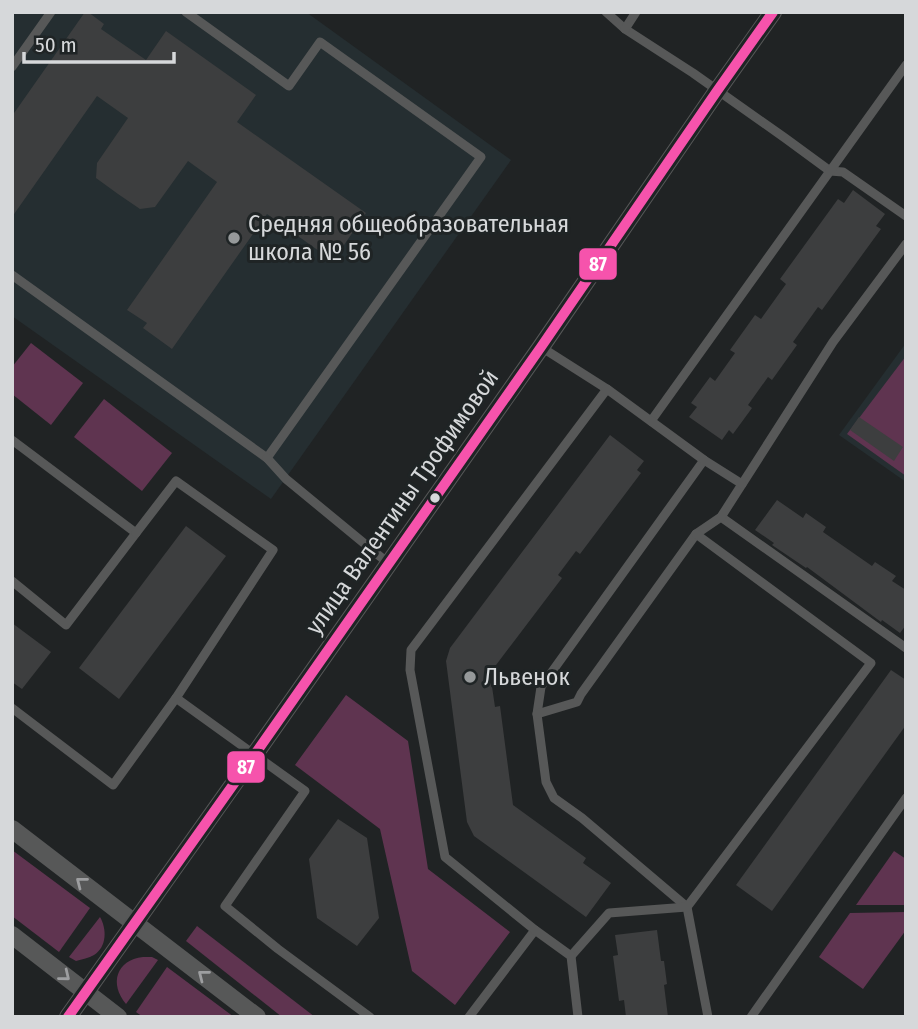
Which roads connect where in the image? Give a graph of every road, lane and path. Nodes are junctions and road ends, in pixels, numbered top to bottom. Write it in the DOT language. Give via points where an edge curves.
graph roads {
  1 [pos="51,12"];
  2 [pos="186,12"];
  3 [pos="606,12"];
  4 [pos="636,12"];
  5 [pos="772,12"];
  6 [pos="625,29"];
  7 [pos="906,65"];
  8 [pos="12,67"];
  9 [pos="717,91"];
  10 [pos="830,171"];
  11 [pos="906,216"];
  12 [pos="906,244"];
  13 [pos="12,275"];
  14 [pos="541,347"];
  15 [pos="607,389"];
  16 [pos="651,421"];
  17 [pos="12,440"];
  18 [pos="267,458"];
  19 [pos="704,460"];
  20 [pos="742,484"];
  21 [pos="721,517"];
  22 [pos="135,533"];
  23 [pos="696,534"];
  24 [pos="388,563"];
  25 [pos="12,581"];
  26 [pos="906,648"];
  27 [pos="176,698"];
  28 [pos="12,708"];
  29 [pos="537,715"];
  30 [pos="255,754"];
  31 [pos="906,798"];
  32 [pos="12,829"];
  33 [pos="687,907"];
  34 [pos="135,923"];
  35 [pos="535,930"];
  36 [pos="12,935"];
  37 [pos="571,956"];
  38 [pos="86,993"];
  39 [pos="68,1017"];
  40 [pos="118,1017"];
  41 [pos="257,1017"];
  42 [pos="370,1017"];
  43 [pos="469,1017"];
  44 [pos="578,1017"];
  45 [pos="708,1017"];
  46 [pos="751,1017"];
  1 -- 8 [label="lane"];
  2 -- 18 [label="lane" via="289,86 320,42 481,158"];
  3 -- 6 [label="lane"];
  4 -- 6 [label="lane"];
  5 -- 9 [label="street, улица Валентины Трофимовой"];
  6 -- 9 [label="lane"];
  7 -- 10 [label="lane"];
  9 -- 10 [label="lane"];
  9 -- 14 [label="street, улица Валентины Трофимовой"];
  10 -- 11 [label="lane" via="843,172"];
  10 -- 16 [label="lane"];
  12 -- 20 [label="lane" via="833,342"];
  13 -- 18 [label="lane"];
  14 -- 15 [label="lane"];
  14 -- 24 [label="street, улица Валентины Трофимовой"];
  15 -- 16 [label="lane"];
  15 -- 35 [label="lane" via="411,650 410,670 444,856"];
  16 -- 19 [label="lane"];
  17 -- 22 [label="lane"];
  18 -- 24 [label="lane"];
  19 -- 20 [label="lane"];
  19 -- 29 [label="lane" via="541,687"];
  20 -- 21 [label="lane"];
  21 -- 23 [label="lane"];
  21 -- 26 [label="lane"];
  22 -- 25 [label="lane" via="66,625"];
  22 -- 27 [label="lane" via="176,481 272,550"];
  23 -- 29 [label="lane" via="576,702"];
  23 -- 33 [label="lane" via="871,663"];
  24 -- 30 [label="street, улица Валентины Трофимовой"];
  27 -- 28 [label="lane" via="113,785"];
  27 -- 30 [label="lane"];
  29 -- 33 [label="lane" via="547,782 554,798"];
  30 -- 34 [label="street, улица Валентины Трофимовой"];
  30 -- 42 [label="lane" via="304,791 225,906"];
  31 -- 46 [label="lane"];
  34 -- 32 [label="street, one-way"];
  33 -- 37 [label="lane" via="609,913"];
  33 -- 45 [label="lane"];
  34 -- 38 [label="street, улица Валентины Трофимовой"];
  41 -- 34 [label="street, one-way"];
  35 -- 37 [label="lane"];
  35 -- 43 [label="lane"];
  36 -- 38 [label="street, one-way"];
  37 -- 44 [label="lane"];
  38 -- 39 [label="street, улица Валентины Трофимовой"];
  38 -- 40 [label="street"];
}
